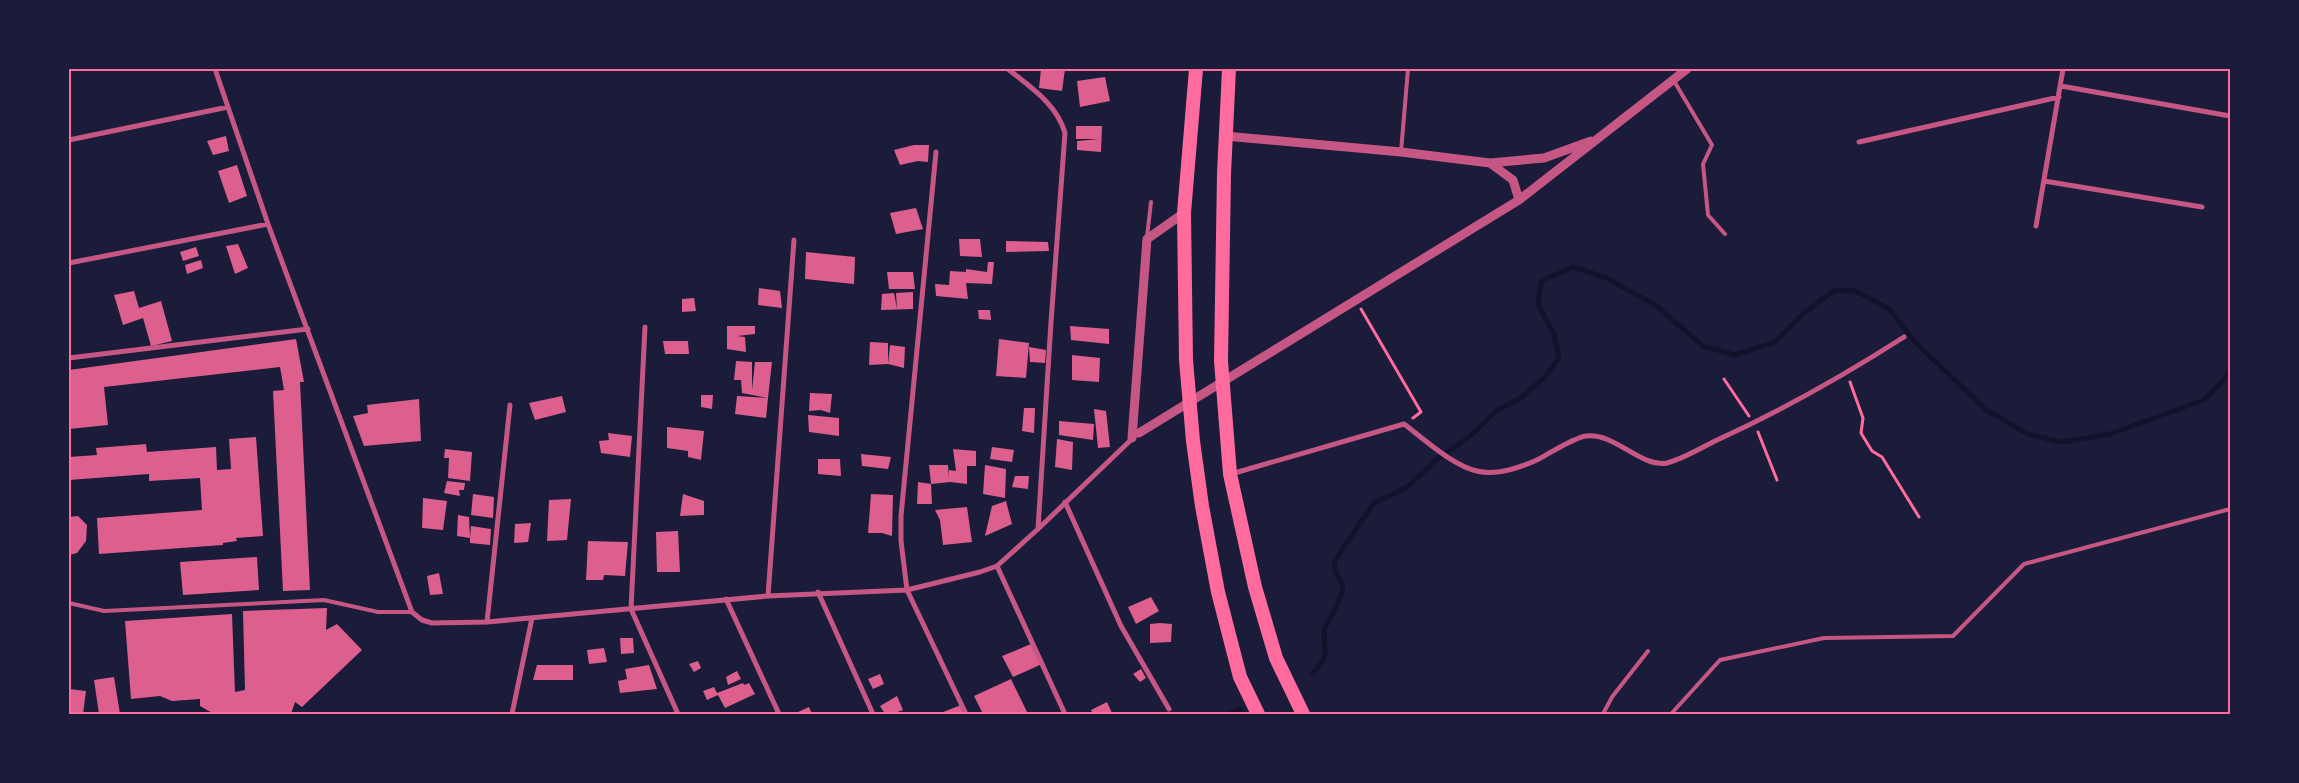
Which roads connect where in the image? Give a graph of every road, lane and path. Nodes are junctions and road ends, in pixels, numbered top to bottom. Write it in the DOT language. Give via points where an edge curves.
graph roads {
  1 [pos="215,69"];
  2 [pos="1008,69"];
  3 [pos="1196,69"];
  4 [pos="1229,69"];
  5 [pos="1408,69"];
  6 [pos="1687,69"];
  7 [pos="2063,69"];
  8 [pos="1673,79"];
  9 [pos="2061,86"];
  10 [pos="2059,97"];
  11 [pos="228,107"];
  12 [pos="2230,116"];
  13 [pos="1225,136"];
  14 [pos="1601,137"];
  15 [pos="69,140"];
  16 [pos="1859,142"];
  17 [pos="936,152"];
  18 [pos="1401,152"];
  19 [pos="1490,163"];
  20 [pos="2044,181"];
  21 [pos="1520,200"];
  22 [pos="1151,202"];
  23 [pos="2202,207"];
  24 [pos="1184,213"];
  25 [pos="268,224"];
  26 [pos="2036,226"];
  27 [pos="1725,234"];
  28 [pos="1146,239"];
  29 [pos="794,240"];
  30 [pos="69,263"];
  31 [pos="1356,300"];
  32 [pos="645,327"];
  33 [pos="308,328"];
  34 [pos="1904,337"];
  35 [pos="69,358"];
  36 [pos="1847,373"];
  37 [pos="510,405"];
  38 [pos="1404,424"];
  39 [pos="1136,435"];
  40 [pos="1230,474"];
  41 [pos="1065,502"];
  42 [pos="2230,509"];
  43 [pos="1919,517"];
  44 [pos="1038,529"];
  45 [pos="997,566"];
  46 [pos="907,590"];
  47 [pos="818,592"];
  48 [pos="768,596"];
  49 [pos="726,599"];
  50 [pos="69,603"];
  51 [pos="631,608"];
  52 [pos="412,612"];
  53 [pos="532,618"];
  54 [pos="487,622"];
  55 [pos="1648,651"];
  56 [pos="1169,709"];
  57 [pos="512,714"];
  58 [pos="678,714"];
  59 [pos="778,714"];
  60 [pos="873,714"];
  61 [pos="966,714"];
  62 [pos="1065,714"];
  63 [pos="1258,714"];
  64 [pos="1303,714"];
  65 [pos="1603,714"];
  66 [pos="1671,714"];
  1 -- 11 [label="street"];
  2 -- 44 [label="street" via="1055,110 1065,133"];
  3 -- 24 [label="highway"];
  4 -- 13 [label="highway"];
  5 -- 18 [label="lane"];
  6 -- 8 [label="street"];
  7 -- 9 [label="street"];
  8 -- 14 [label="street"];
  8 -- 27 [label="lane" via="1712,145 1703,164 1708,215"];
  9 -- 10 [label="street"];
  9 -- 12 [label="street"];
  10 -- 16 [label="street"];
  10 -- 20 [label="street"];
  11 -- 15 [label="street"];
  11 -- 25 [label="street"];
  13 -- 18 [label="street"];
  13 -- 40 [label="highway" via="1221,361"];
  14 -- 19 [label="street" via="1544,158"];
  14 -- 21 [label="street"];
  17 -- 46 [label="street" via="901,516"];
  18 -- 19 [label="street"];
  19 -- 21 [label="street" via="1513,180"];
  20 -- 23 [label="street"];
  20 -- 26 [label="street"];
  21 -- 31 [label="street"];
  22 -- 28 [label="lane"];
  24 -- 28 [label="street"];
  24 -- 63 [label="highway" via="1186,360 1202,506 1218,592 1240,678"];
  25 -- 30 [label="street"];
  25 -- 33 [label="street"];
  28 -- 39 [label="street"];
  29 -- 48 [label="street"];
  31 -- 38 [label="path" via="1421,412"];
  31 -- 39 [label="street"];
  32 -- 51 [label="street"];
  33 -- 35 [label="street"];
  33 -- 52 [label="street"];
  34 -- 36 [label="street"];
  36 -- 38 [label="street" via="1754,423 1668,463 1649,460 1597,436 1588,436 1529,464 1508,470 1479,472 1466,468"];
  36 -- 43 [label="path" via="1863,418 1860,433 1872,451 1882,457"];
  37 -- 54 [label="street"];
  38 -- 40 [label="street"];
  39 -- 41 [label="street"];
  40 -- 64 [label="highway" via="1255,587 1276,658"];
  41 -- 44 [label="street"];
  41 -- 56 [label="street" via="1121,626"];
  42 -- 66 [label="lane" via="2024,564 1953,636 1824,638 1720,660"];
  44 -- 45 [label="street"];
  45 -- 46 [label="street"];
  45 -- 62 [label="street"];
  46 -- 47 [label="street"];
  46 -- 61 [label="street"];
  47 -- 48 [label="street"];
  47 -- 60 [label="street"];
  48 -- 49 [label="street"];
  49 -- 51 [label="street"];
  49 -- 59 [label="street"];
  50 -- 52 [label="lane" via="104,611 324,600 378,612"];
  51 -- 53 [label="street"];
  51 -- 58 [label="street"];
  52 -- 54 [label="street" via="432,624"];
  53 -- 54 [label="street"];
  53 -- 57 [label="street"];
  55 -- 65 [label="lane" via="1612,697"];
}
